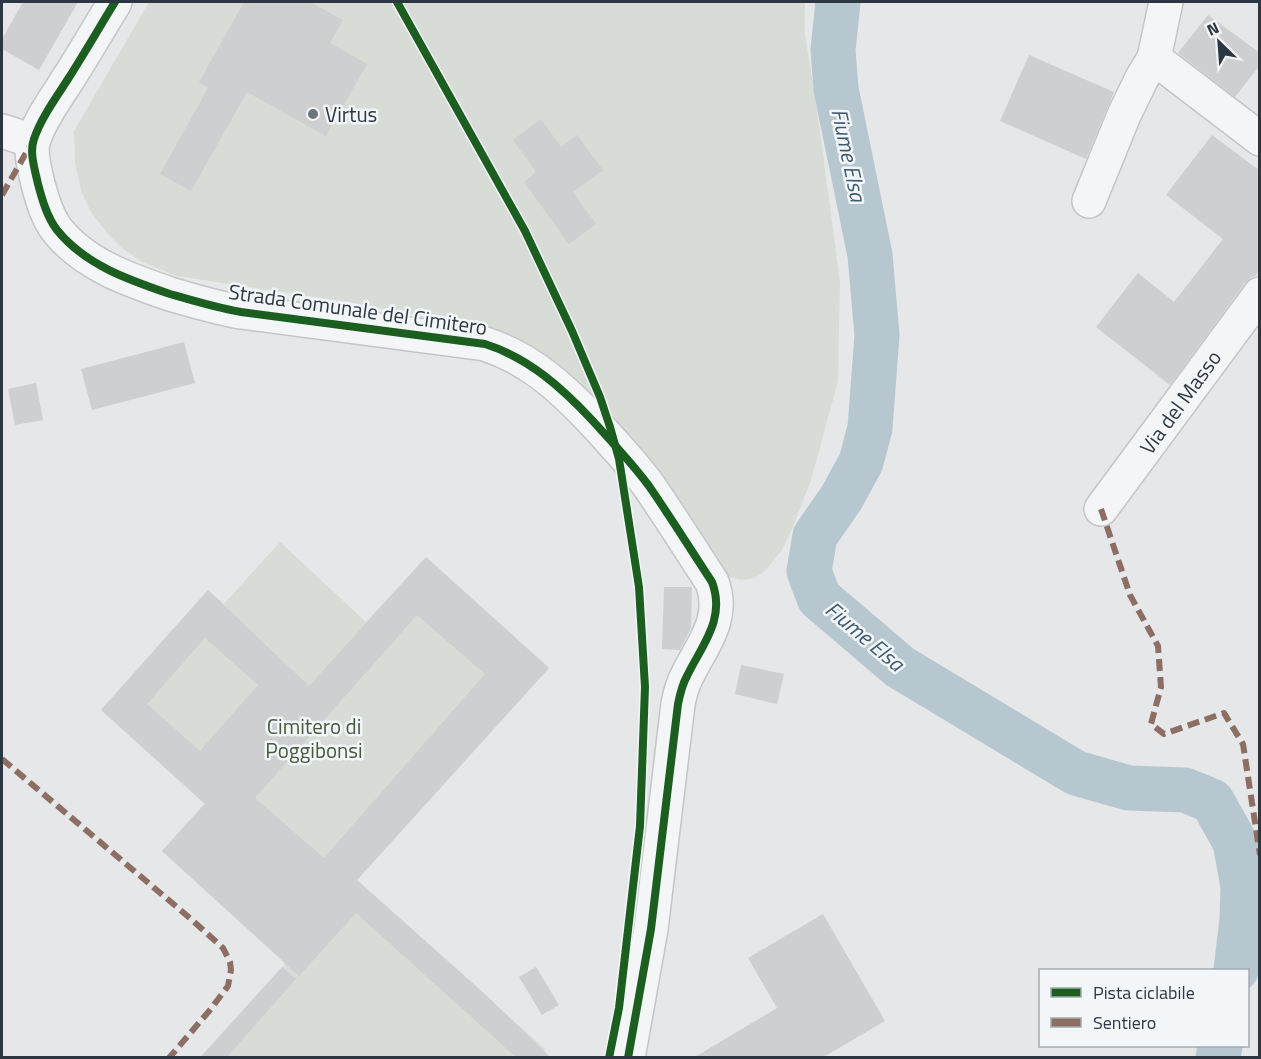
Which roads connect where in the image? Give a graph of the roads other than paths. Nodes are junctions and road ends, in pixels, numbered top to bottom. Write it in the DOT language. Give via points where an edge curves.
graph roads {
  1 [pos="114,2"];
  2 [pos="1166,2"];
  3 [pos="1155,58"];
  4 [pos="2,131"];
  5 [pos="1260,139"];
  6 [pos="33,141"];
  7 [pos="1089,201"];
  8 [pos="1260,294"];
  9 [pos="1101,509"];
  10 [pos="628,1058"];
  1 -- 6 [label="street"];
  2 -- 3 [label="street"];
  3 -- 5 [label="street"];
  3 -- 7 [label="street" via="1127,108"];
  4 -- 6 [label="street"];
  6 -- 10 [label="street, Strada Comunale del Cimitero" via="40,190 56,228 81,253 115,273 215,307 485,344 527,362 570,398 626,458 707,575 715,591 717,608 708,637 683,683 678,704 651,929"];
  8 -- 9 [label="street, Via del Masso"];
}
